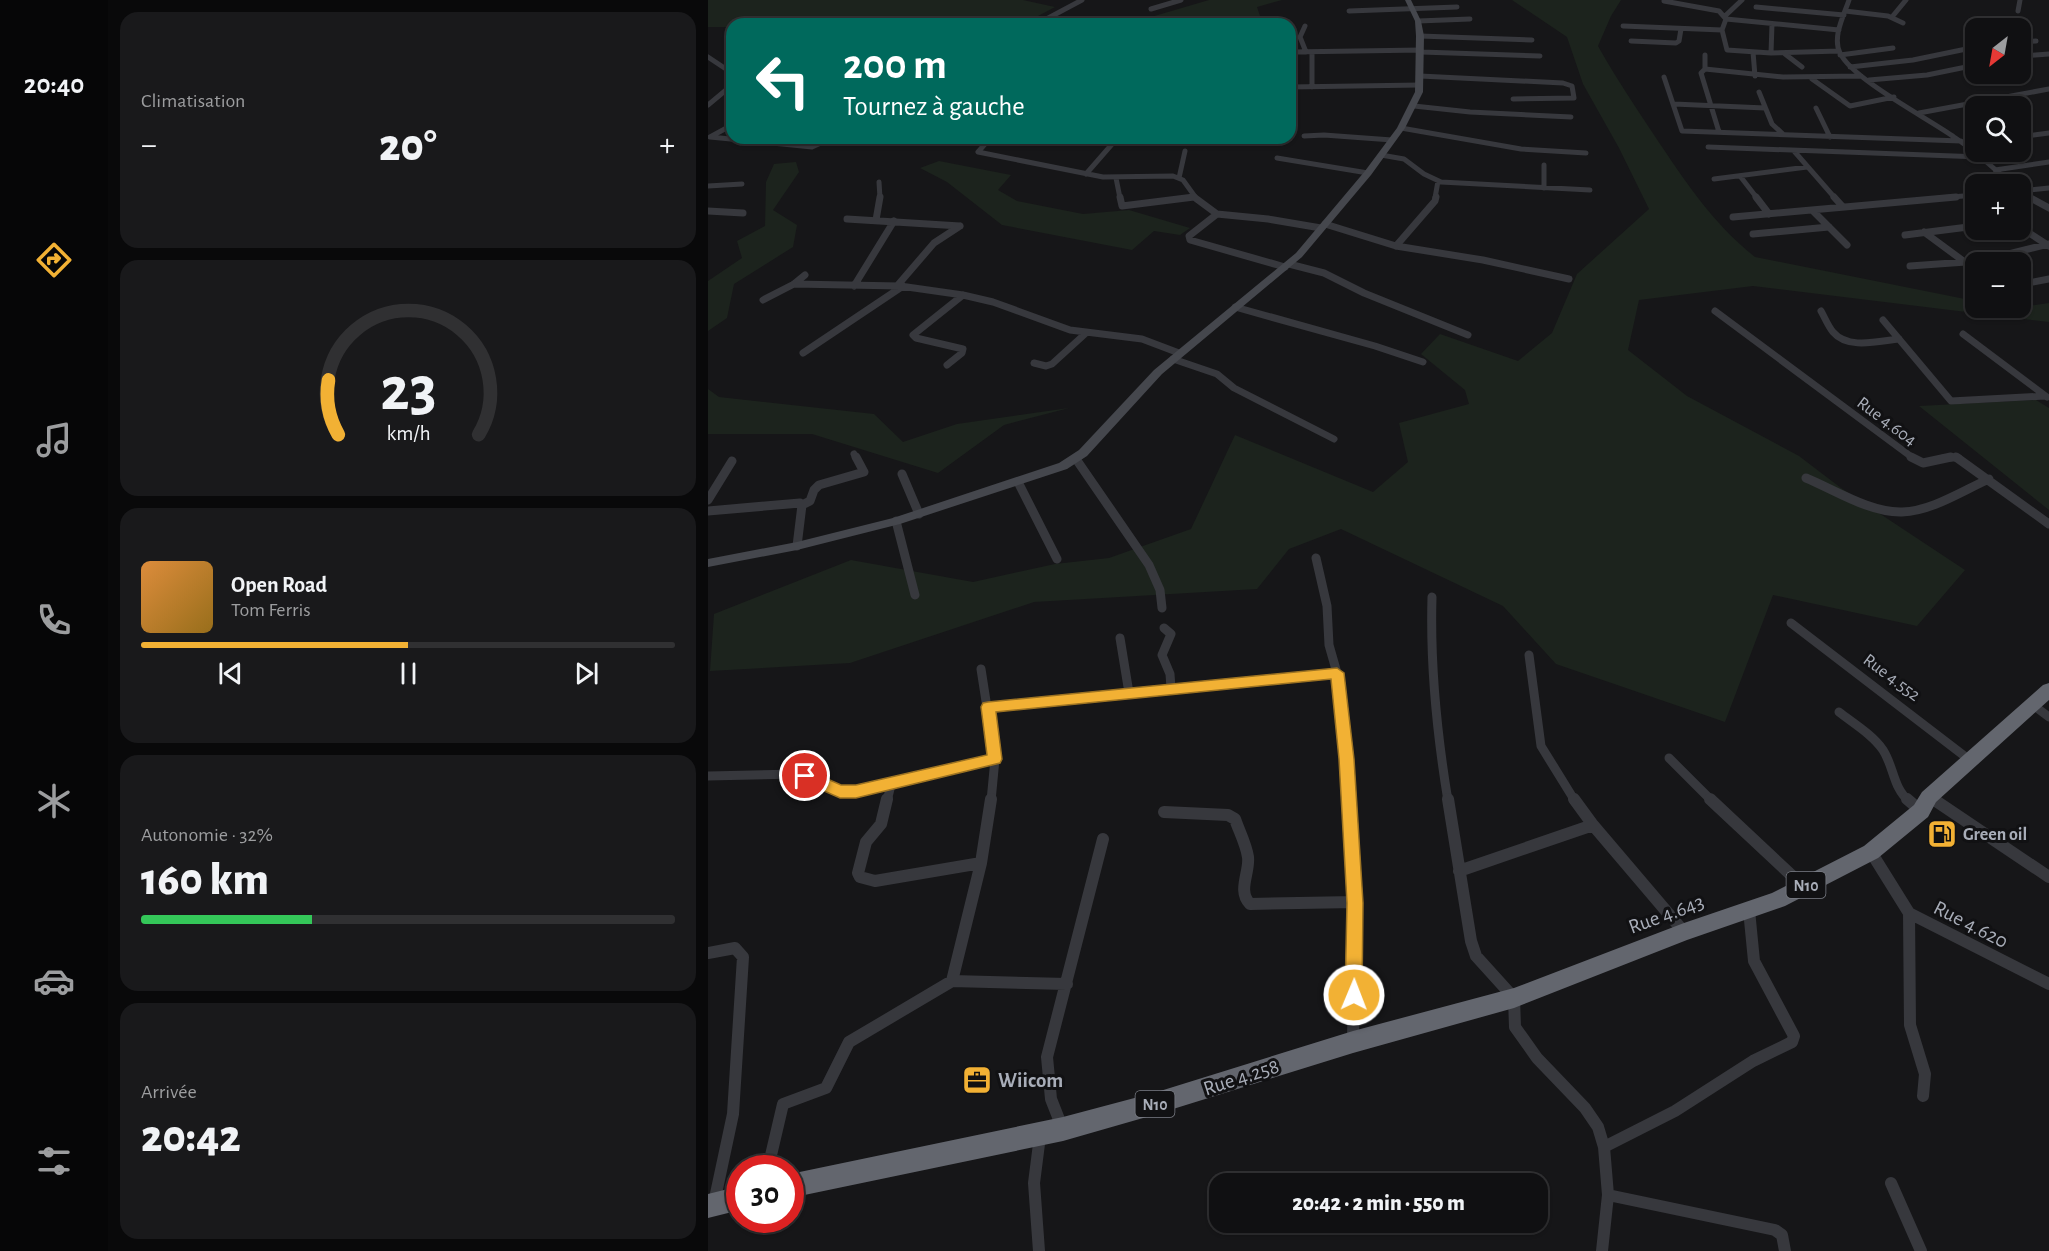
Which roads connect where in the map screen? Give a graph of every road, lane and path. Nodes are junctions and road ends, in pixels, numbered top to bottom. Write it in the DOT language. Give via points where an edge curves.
graph roads {
  1 [pos="1066,0"];
  2 [pos="1181,0"];
  3 [pos="1698,0"];
  4 [pos="1742,0"];
  5 [pos="1849,0"];
  6 [pos="1906,0"];
  7 [pos="2020,0"];
  8 [pos="1079,1"];
  9 [pos="1664,1"];
  10 [pos="1410,5"];
  11 [pos="1693,5"];
  12 [pos="1457,7"];
  13 [pos="1755,7"];
  14 [pos="1151,9"];
  15 [pos="1349,11"];
  16 [pos="2018,11"];
  17 [pos="1844,13"];
  18 [pos="1652,16"];
  19 [pos="1892,17"];
  20 [pos="1048,18"];
  21 [pos="1726,18"];
  22 [pos="1470,19"];
  23 [pos="1418,21"];
  24 [pos="1903,23"];
  25 [pos="1772,24"];
  26 [pos="1305,26"];
  27 [pos="1623,26"];
  28 [pos="1648,27"];
  29 [pos="1681,29"];
  30 [pos="1722,30"];
  31 [pos="1839,30"];
  32 [pos="1420,36"];
  33 [pos="1532,40"];
  34 [pos="1631,41"];
  35 [pos="2031,41"];
  36 [pos="2036,41"];
  37 [pos="1893,48"];
  38 [pos="1965,50"];
  39 [pos="1421,51"];
  40 [pos="1296,52"];
  41 [pos="1309,52"];
  42 [pos="1753,52"];
  43 [pos="1771,53"];
  44 [pos="1840,53"];
  45 [pos="1785,54"];
  46 [pos="2049,54"];
  47 [pos="2031,55"];
  48 [pos="1540,56"];
  49 [pos="1705,56"];
  50 [pos="708,57"];
  51 [pos="726,66"];
  52 [pos="1802,66"];
  53 [pos="1850,67"];
  54 [pos="1965,67"];
  55 [pos="1705,69"];
  56 [pos="1664,76"];
  57 [pos="1755,76"];
  58 [pos="1861,76"];
  59 [pos="1812,79"];
  60 [pos="1420,80"];
  61 [pos="1869,80"];
  62 [pos="1296,87"];
  63 [pos="1312,87"];
  64 [pos="2049,89"];
  65 [pos="726,91"];
  66 [pos="1759,92"];
  67 [pos="1894,97"];
  68 [pos="1512,99"];
  69 [pos="1674,104"];
  70 [pos="708,105"];
  71 [pos="1414,106"];
  72 [pos="1710,106"];
  73 [pos="1765,108"];
  74 [pos="1816,108"];
  75 [pos="1919,113"];
  76 [pos="1571,117"];
  77 [pos="726,128"];
  78 [pos="1401,128"];
  79 [pos="1719,132"];
  80 [pos="2049,133"];
  81 [pos="1783,134"];
  82 [pos="2031,135"];
  83 [pos="1304,136"];
  84 [pos="1830,137"];
  85 [pos="709,138"];
  86 [pos="726,139"];
  87 [pos="1392,140"];
  88 [pos="1963,143"];
  89 [pos="778,144"];
  90 [pos="819,144"];
  91 [pos="985,144"];
  92 [pos="1112,144"];
  93 [pos="1708,147"];
  94 [pos="1185,151"];
  95 [pos="1794,151"];
  96 [pos="1586,153"];
  97 [pos="1381,155"];
  98 [pos="1965,156"];
  99 [pos="1277,158"];
  100 [pos="1986,162"];
  101 [pos="2049,162"];
  102 [pos="1544,165"];
  103 [pos="1807,167"];
  104 [pos="1995,170"];
  105 [pos="1368,172"];
  106 [pos="1086,174"];
  107 [pos="2000,174"];
  108 [pos="1740,176"];
  109 [pos="1116,178"];
  110 [pos="1179,178"];
  111 [pos="1714,179"];
  112 [pos="1438,181"];
  113 [pos="879,182"];
  114 [pos="742,184"];
  115 [pos="708,186"];
  116 [pos="1544,188"];
  117 [pos="2049,188"];
  118 [pos="1590,190"];
  119 [pos="2031,190"];
  120 [pos="1965,196"];
  121 [pos="1194,197"];
  122 [pos="2031,198"];
  123 [pos="1843,207"];
  124 [pos="2049,208"];
  125 [pos="708,211"];
  126 [pos="1813,211"];
  127 [pos="742,213"];
  128 [pos="1217,214"];
  129 [pos="1769,214"];
  130 [pos="1732,217"];
  131 [pos="847,219"];
  132 [pos="876,220"];
  133 [pos="894,221"];
  134 [pos="1323,226"];
  135 [pos="1829,227"];
  136 [pos="1965,227"];
  137 [pos="1924,232"];
  138 [pos="1753,234"];
  139 [pos="2031,234"];
  140 [pos="1905,235"];
  141 [pos="1848,245"];
  142 [pos="2048,245"];
  143 [pos="1396,246"];
  144 [pos="2022,252"];
  145 [pos="1965,263"];
  146 [pos="1287,266"];
  147 [pos="1910,266"];
  148 [pos="805,275"];
  149 [pos="1569,279"];
  150 [pos="2049,279"];
  151 [pos="2031,283"];
  152 [pos="794,284"];
  153 [pos="854,286"];
  154 [pos="900,286"];
  155 [pos="963,295"];
  156 [pos="764,300"];
  157 [pos="1235,307"];
  158 [pos="1715,311"];
  159 [pos="1821,311"];
  160 [pos="1883,320"];
  161 [pos="1086,333"];
  162 [pos="1963,334"];
  163 [pos="1468,335"];
  164 [pos="1899,339"];
  165 [pos="803,353"];
  166 [pos="1176,356"];
  167 [pos="1423,362"];
  168 [pos="1034,363"];
  169 [pos="947,365"];
  170 [pos="2047,397"];
  171 [pos="1334,440"];
  172 [pos="854,454"];
  173 [pos="1076,459"];
  174 [pos="732,461"];
  175 [pos="902,474"];
  176 [pos="1806,478"];
  177 [pos="1989,479"];
  178 [pos="1018,482"];
  179 [pos="708,500"];
  180 [pos="802,505"];
  181 [pos="708,511"];
  182 [pos="918,514"];
  183 [pos="896,521"];
  184 [pos="2049,524"];
  185 [pos="797,546"];
  186 [pos="1316,558"];
  187 [pos="1057,560"];
  188 [pos="708,563"];
  189 [pos="915,595"];
  190 [pos="1432,597"];
  191 [pos="1162,608"];
  192 [pos="1791,622"];
  193 [pos="1164,628"];
  194 [pos="1120,638"];
  195 [pos="1529,655"];
  196 [pos="981,669"];
  197 [pos="1337,673"];
  198 [pos="1171,688"];
  199 [pos="2049,690"];
  200 [pos="1129,693"];
  201 [pos="2033,705"];
  202 [pos="988,707"];
  203 [pos="1839,712"];
  204 [pos="2049,717"];
  205 [pos="1669,758"];
  206 [pos="995,759"];
  207 [pos="1971,761"];
  208 [pos="708,776"];
  209 [pos="891,785"];
  210 [pos="1925,804"];
  211 [pos="1164,812"];
  212 [pos="1593,825"];
  213 [pos="1103,839"];
  214 [pos="1870,852"];
  215 [pos="981,863"];
  216 [pos="1459,871"];
  217 [pos="2049,877"];
  218 [pos="1804,886"];
  219 [pos="1355,903"];
  220 [pos="1749,910"];
  221 [pos="1909,912"];
  222 [pos="1684,932"];
  223 [pos="708,953"];
  224 [pos="952,981"];
  225 [pos="1067,984"];
  226 [pos="2049,984"];
  227 [pos="1514,998"];
  228 [pos="1353,1042"];
  229 [pos="1923,1096"];
  230 [pos="1063,1129"];
  231 [pos="1040,1134"];
  232 [pos="1604,1147"];
  233 [pos="771,1155"];
  234 [pos="804,1183"];
  235 [pos="1891,1184"];
  236 [pos="1608,1195"];
  237 [pos="726,1201"];
  238 [pos="711,1205"];
  239 [pos="1039,1251"];
  240 [pos="1602,1251"];
  241 [pos="1785,1251"];
  242 [pos="1921,1251"];
  1 -- 8 [label="street"];
  2 -- 14 [label="street"];
  3 -- 11 [label="street"];
  4 -- 21 [label="street"];
  5 -- 17 [label="street"];
  6 -- 19 [label="street"];
  7 -- 16 [label="street"];
  8 -- 20 [label="street"];
  9 -- 11 [label="street"];
  10 -- 12 [label="street"];
  10 -- 15 [label="street"];
  10 -- 23 [label="street"];
  11 -- 21 [label="street" via="1719,11"];
  13 -- 17 [label="street"];
  17 -- 19 [label="street"];
  17 -- 31 [label="street"];
  18 -- 28 [label="street"];
  19 -- 24 [label="street"];
  21 -- 25 [label="street"];
  21 -- 30 [label="street"];
  22 -- 23 [label="street"];
  23 -- 32 [label="street"];
  25 -- 31 [label="street"];
  25 -- 43 [label="street"];
  26 -- 41 [label="street" via="1300,37"];
  27 -- 28 [label="street"];
  28 -- 29 [label="street"];
  29 -- 30 [label="street"];
  29 -- 34 [label="street" via="1676,43"];
  30 -- 42 [label="street" via="1725,49"];
  31 -- 44 [label="street"];
  32 -- 33 [label="street"];
  32 -- 39 [label="street"];
  35 -- 36 [label="street"];
  37 -- 44 [label="street"];
  38 -- 53 [label="street" via="1923,60"];
  39 -- 41 [label="street"];
  39 -- 48 [label="street"];
  39 -- 60 [label="street"];
  40 -- 41 [label="street"];
  41 -- 63 [label="street"];
  42 -- 43 [label="street"];
  42 -- 57 [label="street"];
  43 -- 45 [label="street"];
  44 -- 45 [label="street"];
  44 -- 53 [label="street"];
  45 -- 52 [label="street"];
  46 -- 47 [label="street"];
  49 -- 55 [label="street"];
  50 -- 51 [label="street"];
  53 -- 58 [label="street"];
  54 -- 61 [label="street"];
  55 -- 57 [label="street"];
  55 -- 72 [label="street" via="1701,74"];
  56 -- 69 [label="street"];
  57 -- 59 [label="street"];
  58 -- 59 [label="street"];
  58 -- 61 [label="street"];
  59 -- 67 [label="street" via="1850,106"];
  60 -- 63 [label="street"];
  60 -- 68 [label="street" via="1563,82 1572,86 1574,98"];
  60 -- 71 [label="street"];
  61 -- 67 [label="street"];
  62 -- 63 [label="street"];
  64 -- 75 [label="street"];
  65 -- 70 [label="street"];
  66 -- 73 [label="street"];
  67 -- 75 [label="street"];
  69 -- 72 [label="street"];
  69 -- 79 [label="street" via="1680,130"];
  71 -- 76 [label="street"];
  71 -- 78 [label="street"];
  72 -- 73 [label="street"];
  72 -- 79 [label="street"];
  73 -- 81 [label="street" via="1772,124"];
  74 -- 84 [label="street"];
  75 -- 88 [label="street"];
  77 -- 85 [label="street"];
  78 -- 87 [label="street"];
  78 -- 96 [label="street" via="1521,148"];
  79 -- 81 [label="street"];
  80 -- 82 [label="street"];
  81 -- 84 [label="street"];
  83 -- 87 [label="street"];
  84 -- 88 [label="street"];
  85 -- 86 [label="street"];
  87 -- 97 [label="street"];
  89 -- 90 [label="street"];
  91 -- 106 [label="street" via="978,152"];
  92 -- 106 [label="street"];
  93 -- 95 [label="street"];
  94 -- 110 [label="street"];
  95 -- 98 [label="street"];
  95 -- 103 [label="street"];
  97 -- 105 [label="street"];
  97 -- 112 [label="street" via="1406,160"];
  99 -- 105 [label="street"];
  100 -- 104 [label="street"];
  101 -- 104 [label="street"];
  102 -- 116 [label="street"];
  103 -- 108 [label="street"];
  103 -- 123 [label="street"];
  104 -- 107 [label="street"];
  105 -- 134 [label="street"];
  106 -- 109 [label="street"];
  108 -- 111 [label="street"];
  108 -- 129 [label="street"];
  109 -- 110 [label="street"];
  109 -- 121 [label="street" via="1122,206"];
  110 -- 121 [label="street"];
  112 -- 116 [label="street"];
  112 -- 143 [label="street" via="1435,201"];
  113 -- 132 [label="street"];
  114 -- 115 [label="street"];
  116 -- 118 [label="street"];
  117 -- 119 [label="street"];
  120 -- 123 [label="street"];
  121 -- 128 [label="street"];
  122 -- 124 [label="street"];
  123 -- 126 [label="street"];
  125 -- 127 [label="street"];
  126 -- 129 [label="street"];
  126 -- 135 [label="street"];
  128 -- 134 [label="street"];
  128 -- 146 [label="street" via="1189,236 1190,240"];
  129 -- 130 [label="street"];
  131 -- 132 [label="street"];
  132 -- 133 [label="street"];
  133 -- 153 [label="street"];
  133 -- 154 [label="street" via="960,226 934,243"];
  134 -- 143 [label="street"];
  134 -- 146 [label="street"];
  135 -- 138 [label="street"];
  135 -- 141 [label="street"];
  136 -- 137 [label="street"];
  137 -- 140 [label="street"];
  137 -- 145 [label="street"];
  139 -- 142 [label="street"];
  142 -- 144 [label="street"];
  143 -- 149 [label="street"];
  145 -- 147 [label="street"];
  146 -- 157 [label="street"];
  146 -- 163 [label="street" via="1324,273"];
  148 -- 152 [label="street"];
  150 -- 151 [label="street"];
  152 -- 153 [label="street"];
  152 -- 156 [label="street"];
  153 -- 154 [label="street"];
  154 -- 155 [label="street"];
  154 -- 165 [label="street"];
  155 -- 161 [label="street"];
  155 -- 169 [label="street" via="913,335 963,349"];
  157 -- 166 [label="street"];
  157 -- 167 [label="street"];
  158 -- 177 [label="street, Rue 4.604" via="1918,462 1956,457"];
  159 -- 164 [label="street" via="1836,336 1846,340"];
  160 -- 164 [label="street"];
  161 -- 166 [label="street" via="1142,339"];
  161 -- 168 [label="street" via="1052,364"];
  162 -- 170 [label="street"];
  164 -- 170 [label="street" via="1951,401"];
  166 -- 171 [label="street" via="1217,374 1234,388"];
  166 -- 173 [label="street"];
  172 -- 180 [label="street" via="864,472 819,485 810,501"];
  173 -- 178 [label="street"];
  173 -- 191 [label="street" via="1149,565 1160,590"];
  174 -- 179 [label="street"];
  175 -- 182 [label="street"];
  176 -- 177 [label="street" via="1884,510 1901,512"];
  177 -- 184 [label="street, Rue 4.604"];
  178 -- 182 [label="street"];
  178 -- 187 [label="street"];
  180 -- 181 [label="street"];
  180 -- 185 [label="street"];
  182 -- 183 [label="street"];
  183 -- 185 [label="street"];
  183 -- 189 [label="street"];
  185 -- 188 [label="street"];
  186 -- 197 [label="street"];
  190 -- 216 [label="street" via="1431,639 1441,758"];
  192 -- 207 [label="street, Rue 4.552"];
  193 -- 198 [label="street" via="1171,634 1162,655"];
  194 -- 200 [label="street"];
  195 -- 212 [label="street" via="1541,746"];
  196 -- 202 [label="street"];
  197 -- 198 [label="street"];
  197 -- 219 [label="street"];
  198 -- 200 [label="street"];
  199 -- 201 [label="highway, Rue 4.643 / N10"];
  200 -- 202 [label="street"];
  201 -- 204 [label="street"];
  201 -- 207 [label="highway, Rue 4.643 / N10"];
  202 -- 206 [label="street"];
  203 -- 210 [label="street" via="1881,747 1899,793"];
  205 -- 218 [label="street"];
  206 -- 209 [label="street"];
  206 -- 215 [label="street"];
  207 -- 210 [label="highway, Rue 4.643 / N10"];
  208 -- 209 [label="street" via="798,774 840,792"];
  209 -- 215 [label="street" via="881,824 866,842 860,877 874,881"];
  210 -- 214 [label="highway, Rue 4.643 / N10"];
  210 -- 217 [label="street"];
  211 -- 219 [label="street" via="1228,815 1235,819 1247,851 1244,893 1250,904"];
  212 -- 216 [label="street"];
  212 -- 222 [label="street"];
  213 -- 225 [label="street"];
  214 -- 218 [label="highway, Rue 4.643 / N10"];
  214 -- 221 [label="street, Rue 4.620"];
  215 -- 224 [label="street"];
  216 -- 227 [label="street" via="1476,956"];
  218 -- 220 [label="highway, Rue 4.643 / N10"];
  219 -- 228 [label="street"];
  220 -- 222 [label="highway, Rue 4.643 / N10"];
  220 -- 232 [label="street" via="1754,961 1794,1036 1792,1042"];
  221 -- 226 [label="street, Rue 4.620"];
  221 -- 229 [label="street" via="1910,1025 1925,1074"];
  222 -- 227 [label="highway, Rue 4.643 / N10"];
  223 -- 238 [label="street" via="735,948 742,957 733,1114"];
  224 -- 225 [label="street"];
  224 -- 233 [label="street" via="849,1042 826,1088 783,1104"];
  225 -- 230 [label="street" via="1047,1057 1051,1099"];
  227 -- 228 [label="highway, Rue 4.258 / N10"];
  227 -- 232 [label="street" via="1515,1027 1552,1076 1585,1108 1598,1127"];
  228 -- 230 [label="highway, Rue 4.258 / N10"];
  230 -- 231 [label="highway, Rue 4.258 / N10"];
  231 -- 234 [label="highway, Rue 4.258 / N10"];
  231 -- 239 [label="street" via="1034,1183"];
  232 -- 236 [label="street"];
  235 -- 242 [label="street"];
  236 -- 240 [label="street"];
  236 -- 241 [label="street" via="1775,1230 1784,1237"];
  237 -- 238 [label="highway"];
}
